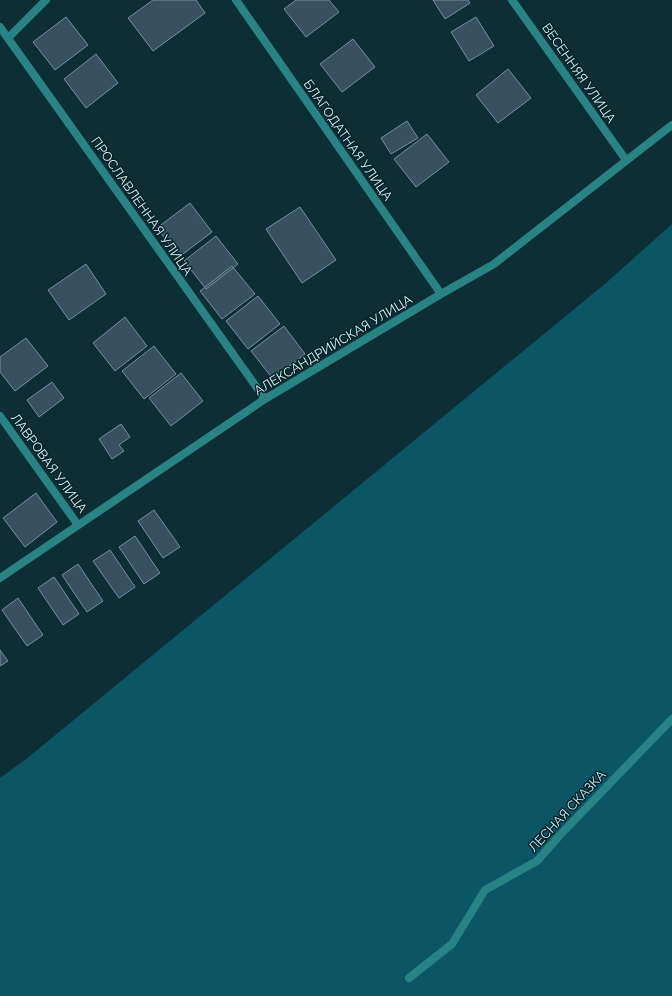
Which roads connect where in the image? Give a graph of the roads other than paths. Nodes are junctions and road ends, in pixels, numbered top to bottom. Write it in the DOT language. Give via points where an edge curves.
graph roads {
  1 [pos="46,0"];
  2 [pos="236,0"];
  3 [pos="512,0"];
  4 [pos="0,27"];
  5 [pos="8,38"];
  6 [pos="672,125"];
  7 [pos="626,160"];
  8 [pos="440,294"];
  9 [pos="265,399"];
  10 [pos="0,416"];
  11 [pos="78,525"];
  12 [pos="0,578"];
  13 [pos="672,719"];
  14 [pos="409,978"];
  1 -- 5 [label="street"];
  2 -- 8 [label="street, БЛАГОДАТНАЯ УЛИЦА"];
  3 -- 7 [label="street, ВЕСЕННЯЯ УЛИЦА"];
  4 -- 5 [label="street, ПРОСЛАВЛЕННАЯ УЛИЦА"];
  5 -- 9 [label="street, ПРОСЛАВЛЕННАЯ УЛИЦА"];
  6 -- 7 [label="street, АЛЕКСАНДРИЙСКАЯ УЛИЦА"];
  7 -- 8 [label="street, АЛЕКСАНДРИЙСКАЯ УЛИЦА" via="494,264"];
  8 -- 9 [label="street, АЛЕКСАНДРИЙСКАЯ УЛИЦА"];
  9 -- 11 [label="street, АЛЕКСАНДРИЙСКАЯ УЛИЦА"];
  10 -- 11 [label="street, ЛАВРОВАЯ УЛИЦА"];
  11 -- 12 [label="street, АЛЕКСАНДРИЙСКАЯ УЛИЦА"];
  13 -- 14 [label="street, ЛЕСНАЯ СКАЗКА" via="537,861 485,890 452,944"];
}
